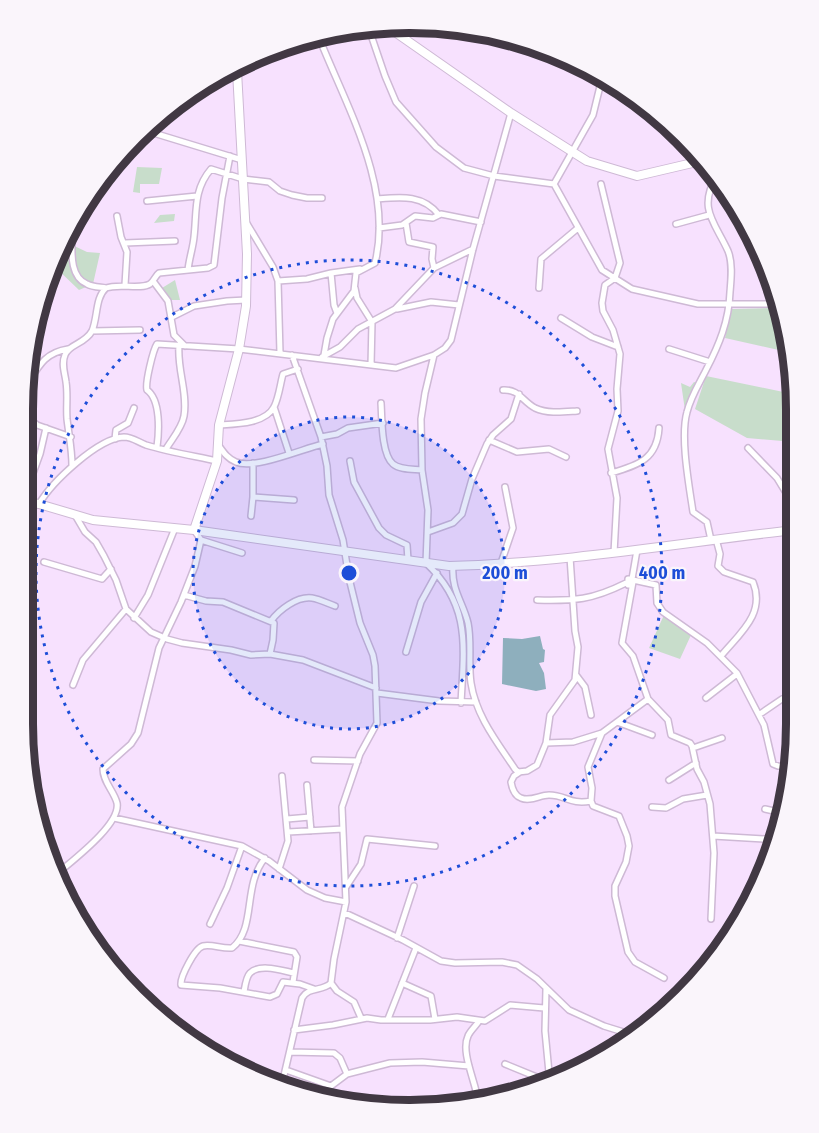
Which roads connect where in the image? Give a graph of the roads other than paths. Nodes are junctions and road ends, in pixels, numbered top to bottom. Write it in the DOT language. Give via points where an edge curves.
graph roads {
  1 [pos="397,34"];
  2 [pos="370,35"];
  3 [pos="322,44"];
  4 [pos="237,75"];
  5 [pos="601,85"];
  6 [pos="510,113"];
  7 [pos="154,133"];
  8 [pos="572,152"];
  9 [pos="230,156"];
  10 [pos="242,160"];
  11 [pos="694,163"];
  12 [pos="226,173"];
  13 [pos="494,176"];
  14 [pos="243,179"];
  15 [pos="554,184"];
  16 [pos="600,184"];
  17 [pos="712,185"];
  18 [pos="196,196"];
  19 [pos="322,198"];
  20 [pos="376,199"];
  21 [pos="147,201"];
  22 [pos="439,214"];
  23 [pos="117,216"];
  24 [pos="709,216"];
  25 [pos="245,220"];
  26 [pos="481,222"];
  27 [pos="406,223"];
  28 [pos="676,224"];
  29 [pos="379,228"];
  30 [pos="578,228"];
  31 [pos="175,241"];
  32 [pos="72,243"];
  33 [pos="125,243"];
  34 [pos="473,249"];
  35 [pos="434,268"];
  36 [pos="362,269"];
  37 [pos="188,270"];
  38 [pos="331,273"];
  39 [pos="615,278"];
  40 [pos="278,280"];
  41 [pos="153,281"];
  42 [pos="125,285"];
  43 [pos="106,288"];
  44 [pos="355,288"];
  45 [pos="539,288"];
  46 [pos="246,300"];
  47 [pos="771,304"];
  48 [pos="459,305"];
  49 [pos="730,305"];
  50 [pos="395,309"];
  51 [pos="337,313"];
  52 [pos="172,317"];
  53 [pos="561,318"];
  54 [pos="372,322"];
  55 [pos="140,330"];
  56 [pos="92,331"];
  57 [pos="182,346"];
  58 [pos="618,347"];
  59 [pos="69,348"];
  60 [pos="239,349"];
  61 [pos="669,349"];
  62 [pos="280,353"];
  63 [pos="292,355"];
  64 [pos="434,355"];
  65 [pos="323,357"];
  66 [pos="710,363"];
  67 [pos="371,365"];
  68 [pos="298,369"];
  69 [pos="35,374"];
  70 [pos="503,390"];
  71 [pos="519,394"];
  72 [pos="381,402"];
  73 [pos="274,407"];
  74 [pos="134,408"];
  75 [pos="577,411"];
  76 [pos="33,423"];
  77 [pos="382,423"];
  78 [pos="219,425"];
  79 [pos="45,428"];
  80 [pos="659,428"];
  81 [pos="71,436"];
  82 [pos="321,437"];
  83 [pos="115,439"];
  84 [pos="489,440"];
  85 [pos="323,444"];
  86 [pos="219,446"];
  87 [pos="157,447"];
  88 [pos="748,448"];
  89 [pos="166,449"];
  90 [pos="289,453"];
  91 [pos="566,457"];
  92 [pos="218,461"];
  93 [pos="350,461"];
  94 [pos="253,463"];
  95 [pos="72,465"];
  96 [pos="422,470"];
  97 [pos="33,473"];
  98 [pos="611,473"];
  99 [pos="505,487"];
  100 [pos="786,493"];
  101 [pos="253,497"];
  102 [pos="294,500"];
  103 [pos="33,503"];
  104 [pos="39,504"];
  105 [pos="75,515"];
  106 [pos="251,516"];
  107 [pos="175,528"];
  108 [pos="194,530"];
  109 [pos="428,532"];
  110 [pos="786,532"];
  111 [pos="201,540"];
  112 [pos="713,540"];
  113 [pos="637,550"];
  114 [pos="344,552"];
  115 [pos="614,552"];
  116 [pos="242,553"];
  117 [pos="570,557"];
  118 [pos="408,560"];
  119 [pos="44,562"];
  120 [pos="426,563"];
  121 [pos="501,563"];
  122 [pos="453,566"];
  123 [pos="111,569"];
  124 [pos="437,573"];
  125 [pos="631,581"];
  126 [pos="184,595"];
  127 [pos="537,600"];
  128 [pos="572,600"];
  129 [pos="334,606"];
  130 [pos="126,609"];
  131 [pos="134,618"];
  132 [pos="271,621"];
  133 [pos="163,638"];
  134 [pos="406,652"];
  135 [pos="270,654"];
  136 [pos="721,656"];
  137 [pos="737,674"];
  138 [pos="576,675"];
  139 [pos="73,685"];
  140 [pos="377,690"];
  141 [pos="706,698"];
  142 [pos="786,698"];
  143 [pos="648,699"];
  144 [pos="475,702"];
  145 [pos="463,703"];
  146 [pos="760,714"];
  147 [pos="591,715"];
  148 [pos="617,722"];
  149 [pos="602,734"];
  150 [pos="652,735"];
  151 [pos="722,738"];
  152 [pos="546,743"];
  153 [pos="693,748"];
  154 [pos="314,760"];
  155 [pos="357,763"];
  156 [pos="696,763"];
  157 [pos="784,766"];
  158 [pos="520,772"];
  159 [pos="282,776"];
  160 [pos="669,780"];
  161 [pos="307,785"];
  162 [pos="708,795"];
  163 [pos="591,801"];
  164 [pos="652,807"];
  165 [pos="765,809"];
  166 [pos="775,811"];
  167 [pos="310,817"];
  168 [pos="114,818"];
  169 [pos="286,819"];
  170 [pos="343,829"];
  171 [pos="311,831"];
  172 [pos="288,832"];
  173 [pos="713,836"];
  174 [pos="767,841"];
  175 [pos="242,846"];
  176 [pos="435,846"];
  177 [pos="265,858"];
  178 [pos="62,869"];
  179 [pos="279,869"];
  180 [pos="414,886"];
  181 [pos="346,887"];
  182 [pos="346,902"];
  183 [pos="345,913"];
  184 [pos="711,919"];
  185 [pos="210,924"];
  186 [pos="397,938"];
  187 [pos="239,941"];
  188 [pos="416,948"];
  189 [pos="294,973"];
  190 [pos="664,978"];
  191 [pos="293,982"];
  192 [pos="330,983"];
  193 [pos="402,983"];
  194 [pos="546,988"];
  195 [pos="314,989"];
  196 [pos="244,992"];
  197 [pos="544,1008"];
  198 [pos="361,1018"];
  199 [pos="435,1019"];
  200 [pos="388,1020"];
  201 [pos="479,1021"];
  202 [pos="294,1030"];
  203 [pos="623,1034"];
  204 [pos="290,1052"];
  205 [pos="505,1064"];
  206 [pos="469,1066"];
  207 [pos="286,1070"];
  208 [pos="549,1073"];
  209 [pos="347,1074"];
  210 [pos="284,1078"];
  211 [pos="537,1078"];
  212 [pos="477,1094"];
  1 -- 6 [label="street"];
  2 -- 13 [label="street" via="396,102 408,117 447,157 464,168"];
  3 -- 20 [label="street" via="349,105"];
  4 -- 10 [label="street"];
  5 -- 8 [label="street" via="596,108"];
  6 -- 8 [label="street"];
  6 -- 13 [label="street"];
  7 -- 9 [label="street"];
  8 -- 11 [label="street" via="587,161 637,176"];
  8 -- 15 [label="street"];
  9 -- 10 [label="street"];
  9 -- 12 [label="street"];
  10 -- 14 [label="street"];
  12 -- 14 [label="street"];
  12 -- 18 [label="street" via="210,169"];
  12 -- 37 [label="street" via="215,264"];
  13 -- 15 [label="street"];
  13 -- 26 [label="street"];
  14 -- 19 [label="street" via="269,182 292,195"];
  14 -- 25 [label="street"];
  15 -- 30 [label="street"];
  16 -- 39 [label="street" via="620,263"];
  17 -- 24 [label="street"];
  18 -- 21 [label="street"];
  18 -- 37 [label="street"];
  20 -- 22 [label="street" via="414,198"];
  20 -- 29 [label="street"];
  22 -- 26 [label="street"];
  22 -- 27 [label="street" via="433,218 416,216"];
  23 -- 33 [label="street"];
  24 -- 28 [label="street"];
  24 -- 49 [label="street" via="729,252"];
  25 -- 40 [label="street"];
  25 -- 46 [label="street"];
  26 -- 34 [label="street"];
  27 -- 29 [label="street"];
  27 -- 35 [label="street" via="408,242 433,247"];
  29 -- 36 [label="street" via="375,263"];
  30 -- 39 [label="street" via="602,270"];
  30 -- 45 [label="street" via="541,259"];
  31 -- 33 [label="street"];
  32 -- 43 [label="street" via="76,273 84,283"];
  33 -- 42 [label="street"];
  34 -- 35 [label="street"];
  34 -- 48 [label="street"];
  35 -- 50 [label="street"];
  36 -- 38 [label="street"];
  36 -- 44 [label="street" via="356,273"];
  37 -- 41 [label="street" via="159,273"];
  38 -- 40 [label="street"];
  38 -- 51 [label="street"];
  39 -- 49 [label="street" via="632,289 698,304"];
  39 -- 58 [label="street" via="605,285 602,303"];
  40 -- 62 [label="street"];
  41 -- 42 [label="street" via="142,286"];
  41 -- 52 [label="street" via="168,301"];
  42 -- 43 [label="street"];
  43 -- 56 [label="street" via="99,299"];
  44 -- 51 [label="street"];
  44 -- 54 [label="street"];
  46 -- 52 [label="street" via="194,306"];
  46 -- 60 [label="street"];
  47 -- 49 [label="street"];
  48 -- 50 [label="street" via="431,302"];
  48 -- 64 [label="street" via="451,340"];
  49 -- 66 [label="street" via="726,326"];
  50 -- 54 [label="street"];
  51 -- 65 [label="street"];
  52 -- 57 [label="street" via="174,336"];
  53 -- 58 [label="street"];
  54 -- 65 [label="street"];
  54 -- 67 [label="street"];
  55 -- 56 [label="street"];
  56 -- 59 [label="street"];
  57 -- 60 [label="street"];
  57 -- 87 [label="street" via="155,346 146,383 159,425"];
  57 -- 89 [label="street" via="178,357 184,416"];
  58 -- 98 [label="street" via="618,411 608,449"];
  59 -- 69 [label="street" via="48,356"];
  59 -- 81 [label="street" via="63,362"];
  60 -- 62 [label="street"];
  60 -- 78 [label="street"];
  61 -- 66 [label="street"];
  62 -- 63 [label="street"];
  63 -- 65 [label="street"];
  63 -- 68 [label="street"];
  64 -- 67 [label="street" via="396,368"];
  64 -- 96 [label="street" via="421,419"];
  65 -- 67 [label="street"];
  66 -- 112 [label="street" via="686,414 685,436 693,512 707,522"];
  68 -- 73 [label="street" via="283,374"];
  68 -- 82 [label="street"];
  70 -- 71 [label="street"];
  71 -- 75 [label="street" via="538,409"];
  71 -- 84 [label="street" via="511,418"];
  72 -- 77 [label="street"];
  73 -- 78 [label="street" via="261,418"];
  73 -- 90 [label="street"];
  74 -- 83 [label="street" via="128,423 116,430"];
  76 -- 79 [label="street"];
  77 -- 82 [label="street"];
  77 -- 96 [label="street" via="391,462"];
  78 -- 86 [label="street"];
  79 -- 81 [label="street"];
  79 -- 97 [label="street"];
  80 -- 98 [label="street" via="651,456"];
  81 -- 95 [label="street"];
  82 -- 85 [label="street"];
  83 -- 87 [label="street" via="130,437"];
  83 -- 95 [label="street"];
  84 -- 91 [label="street" via="517,452 549,449"];
  84 -- 109 [label="street" via="462,514 453,523"];
  85 -- 90 [label="street"];
  85 -- 114 [label="street" via="329,495"];
  86 -- 92 [label="street"];
  86 -- 94 [label="street" via="232,460"];
  87 -- 89 [label="street"];
  88 -- 100 [label="street"];
  89 -- 92 [label="street"];
  90 -- 94 [label="street"];
  92 -- 108 [label="street"];
  93 -- 118 [label="street" via="354,482 379,528 407,545"];
  94 -- 101 [label="street"];
  95 -- 104 [label="street"];
  96 -- 109 [label="street"];
  98 -- 115 [label="street" via="616,498"];
  99 -- 121 [label="street" via="513,528"];
  101 -- 102 [label="street"];
  101 -- 106 [label="street"];
  103 -- 104 [label="street"];
  104 -- 105 [label="street"];
  105 -- 107 [label="street"];
  105 -- 123 [label="street"];
  107 -- 108 [label="street"];
  107 -- 131 [label="street" via="148,595"];
  108 -- 111 [label="street"];
  108 -- 114 [label="street"];
  109 -- 120 [label="street"];
  110 -- 112 [label="street"];
  111 -- 116 [label="street"];
  111 -- 126 [label="street"];
  112 -- 113 [label="street"];
  112 -- 136 [label="street" via="720,554 718,566 753,582 757,601 753,618"];
  113 -- 115 [label="street"];
  113 -- 125 [label="street"];
  114 -- 118 [label="street"];
  114 -- 140 [label="street" via="360,623 375,659"];
  115 -- 117 [label="street"];
  117 -- 121 [label="street"];
  117 -- 128 [label="street"];
  118 -- 120 [label="street"];
  119 -- 123 [label="street" via="102,579"];
  120 -- 122 [label="street"];
  120 -- 124 [label="street"];
  121 -- 122 [label="street"];
  122 -- 144 [label="street" via="453,585 468,625"];
  123 -- 130 [label="street"];
  124 -- 134 [label="street" via="421,602"];
  124 -- 145 [label="street" via="447,586 463,626"];
  125 -- 128 [label="street" via="607,593"];
  125 -- 136 [label="street" via="656,585 657,603 663,612"];
  125 -- 143 [label="street" via="622,643 633,656"];
  126 -- 132 [label="street" via="223,602"];
  126 -- 133 [label="street"];
  127 -- 128 [label="street"];
  128 -- 138 [label="street" via="578,647"];
  129 -- 132 [label="street" via="306,598 282,609"];
  130 -- 131 [label="street"];
  130 -- 139 [label="street" via="83,660"];
  131 -- 133 [label="street"];
  132 -- 135 [label="street" via="274,626"];
  133 -- 135 [label="street" via="251,655"];
  133 -- 168 [label="street" via="138,733 103,769 117,803"];
  135 -- 140 [label="street" via="311,663"];
  136 -- 137 [label="street"];
  137 -- 141 [label="street"];
  137 -- 146 [label="street"];
  138 -- 147 [label="street" via="585,687"];
  138 -- 152 [label="street" via="551,712"];
  140 -- 145 [label="street"];
  140 -- 155 [label="street" via="377,723"];
  142 -- 146 [label="street"];
  143 -- 148 [label="street"];
  143 -- 153 [label="street" via="668,720 671,735"];
  144 -- 145 [label="street"];
  144 -- 158 [label="street"];
  146 -- 157 [label="street" via="772,764"];
  148 -- 149 [label="street"];
  148 -- 150 [label="street"];
  149 -- 152 [label="street" via="573,742"];
  149 -- 163 [label="street" via="588,766"];
  151 -- 153 [label="street"];
  152 -- 158 [label="street" via="537,765"];
  153 -- 156 [label="street"];
  154 -- 155 [label="street"];
  155 -- 170 [label="street" via="342,807"];
  156 -- 160 [label="street"];
  156 -- 162 [label="street"];
  158 -- 163 [label="street" via="511,782 521,798 550,795 574,802"];
  159 -- 169 [label="street"];
  161 -- 167 [label="street"];
  162 -- 164 [label="street" via="666,808"];
  162 -- 173 [label="street"];
  163 -- 190 [label="street" via="593,806 620,816 627,837 628,856 618,877 615,896 631,958"];
  165 -- 166 [label="street"];
  167 -- 169 [label="street"];
  167 -- 171 [label="street"];
  168 -- 175 [label="street"];
  168 -- 178 [label="street"];
  169 -- 172 [label="street"];
  170 -- 171 [label="street"];
  170 -- 181 [label="street"];
  171 -- 172 [label="street"];
  172 -- 179 [label="street" via="287,849"];
  173 -- 174 [label="street"];
  173 -- 184 [label="street"];
  175 -- 177 [label="street"];
  175 -- 185 [label="street"];
  176 -- 181 [label="street" via="368,839 357,872"];
  177 -- 179 [label="street"];
  177 -- 187 [label="street" via="255,872"];
  179 -- 182 [label="street" via="313,893"];
  180 -- 186 [label="street"];
  181 -- 182 [label="street"];
  182 -- 183 [label="street"];
  183 -- 186 [label="street"];
  183 -- 192 [label="street"];
  186 -- 188 [label="street"];
  187 -- 189 [label="street" via="294,952"];
  187 -- 196 [label="street" via="228,948 205,945 197,949 180,982 183,987"];
  188 -- 193 [label="street"];
  188 -- 194 [label="street" via="447,963 509,963 523,968"];
  189 -- 191 [label="street"];
  189 -- 196 [label="street" via="254,971 247,978"];
  191 -- 195 [label="street"];
  191 -- 196 [label="street" via="283,982 275,996"];
  192 -- 195 [label="street" via="326,988"];
  192 -- 198 [label="street" via="354,1002"];
  193 -- 199 [label="street" via="431,996"];
  193 -- 200 [label="street"];
  194 -- 197 [label="street"];
  194 -- 203 [label="street" via="568,1010"];
  195 -- 202 [label="street" via="304,994"];
  197 -- 201 [label="street" via="510,1005 488,1021"];
  197 -- 208 [label="street"];
  198 -- 200 [label="street"];
  198 -- 202 [label="street"];
  199 -- 200 [label="street"];
  199 -- 201 [label="street"];
  201 -- 206 [label="street" via="467,1040"];
  202 -- 204 [label="street"];
  204 -- 207 [label="street"];
  204 -- 209 [label="street" via="334,1053"];
  205 -- 211 [label="street"];
  206 -- 209 [label="street" via="401,1062"];
  206 -- 212 [label="street"];
  207 -- 209 [label="street" via="331,1086"];
  207 -- 210 [label="street"];
}
